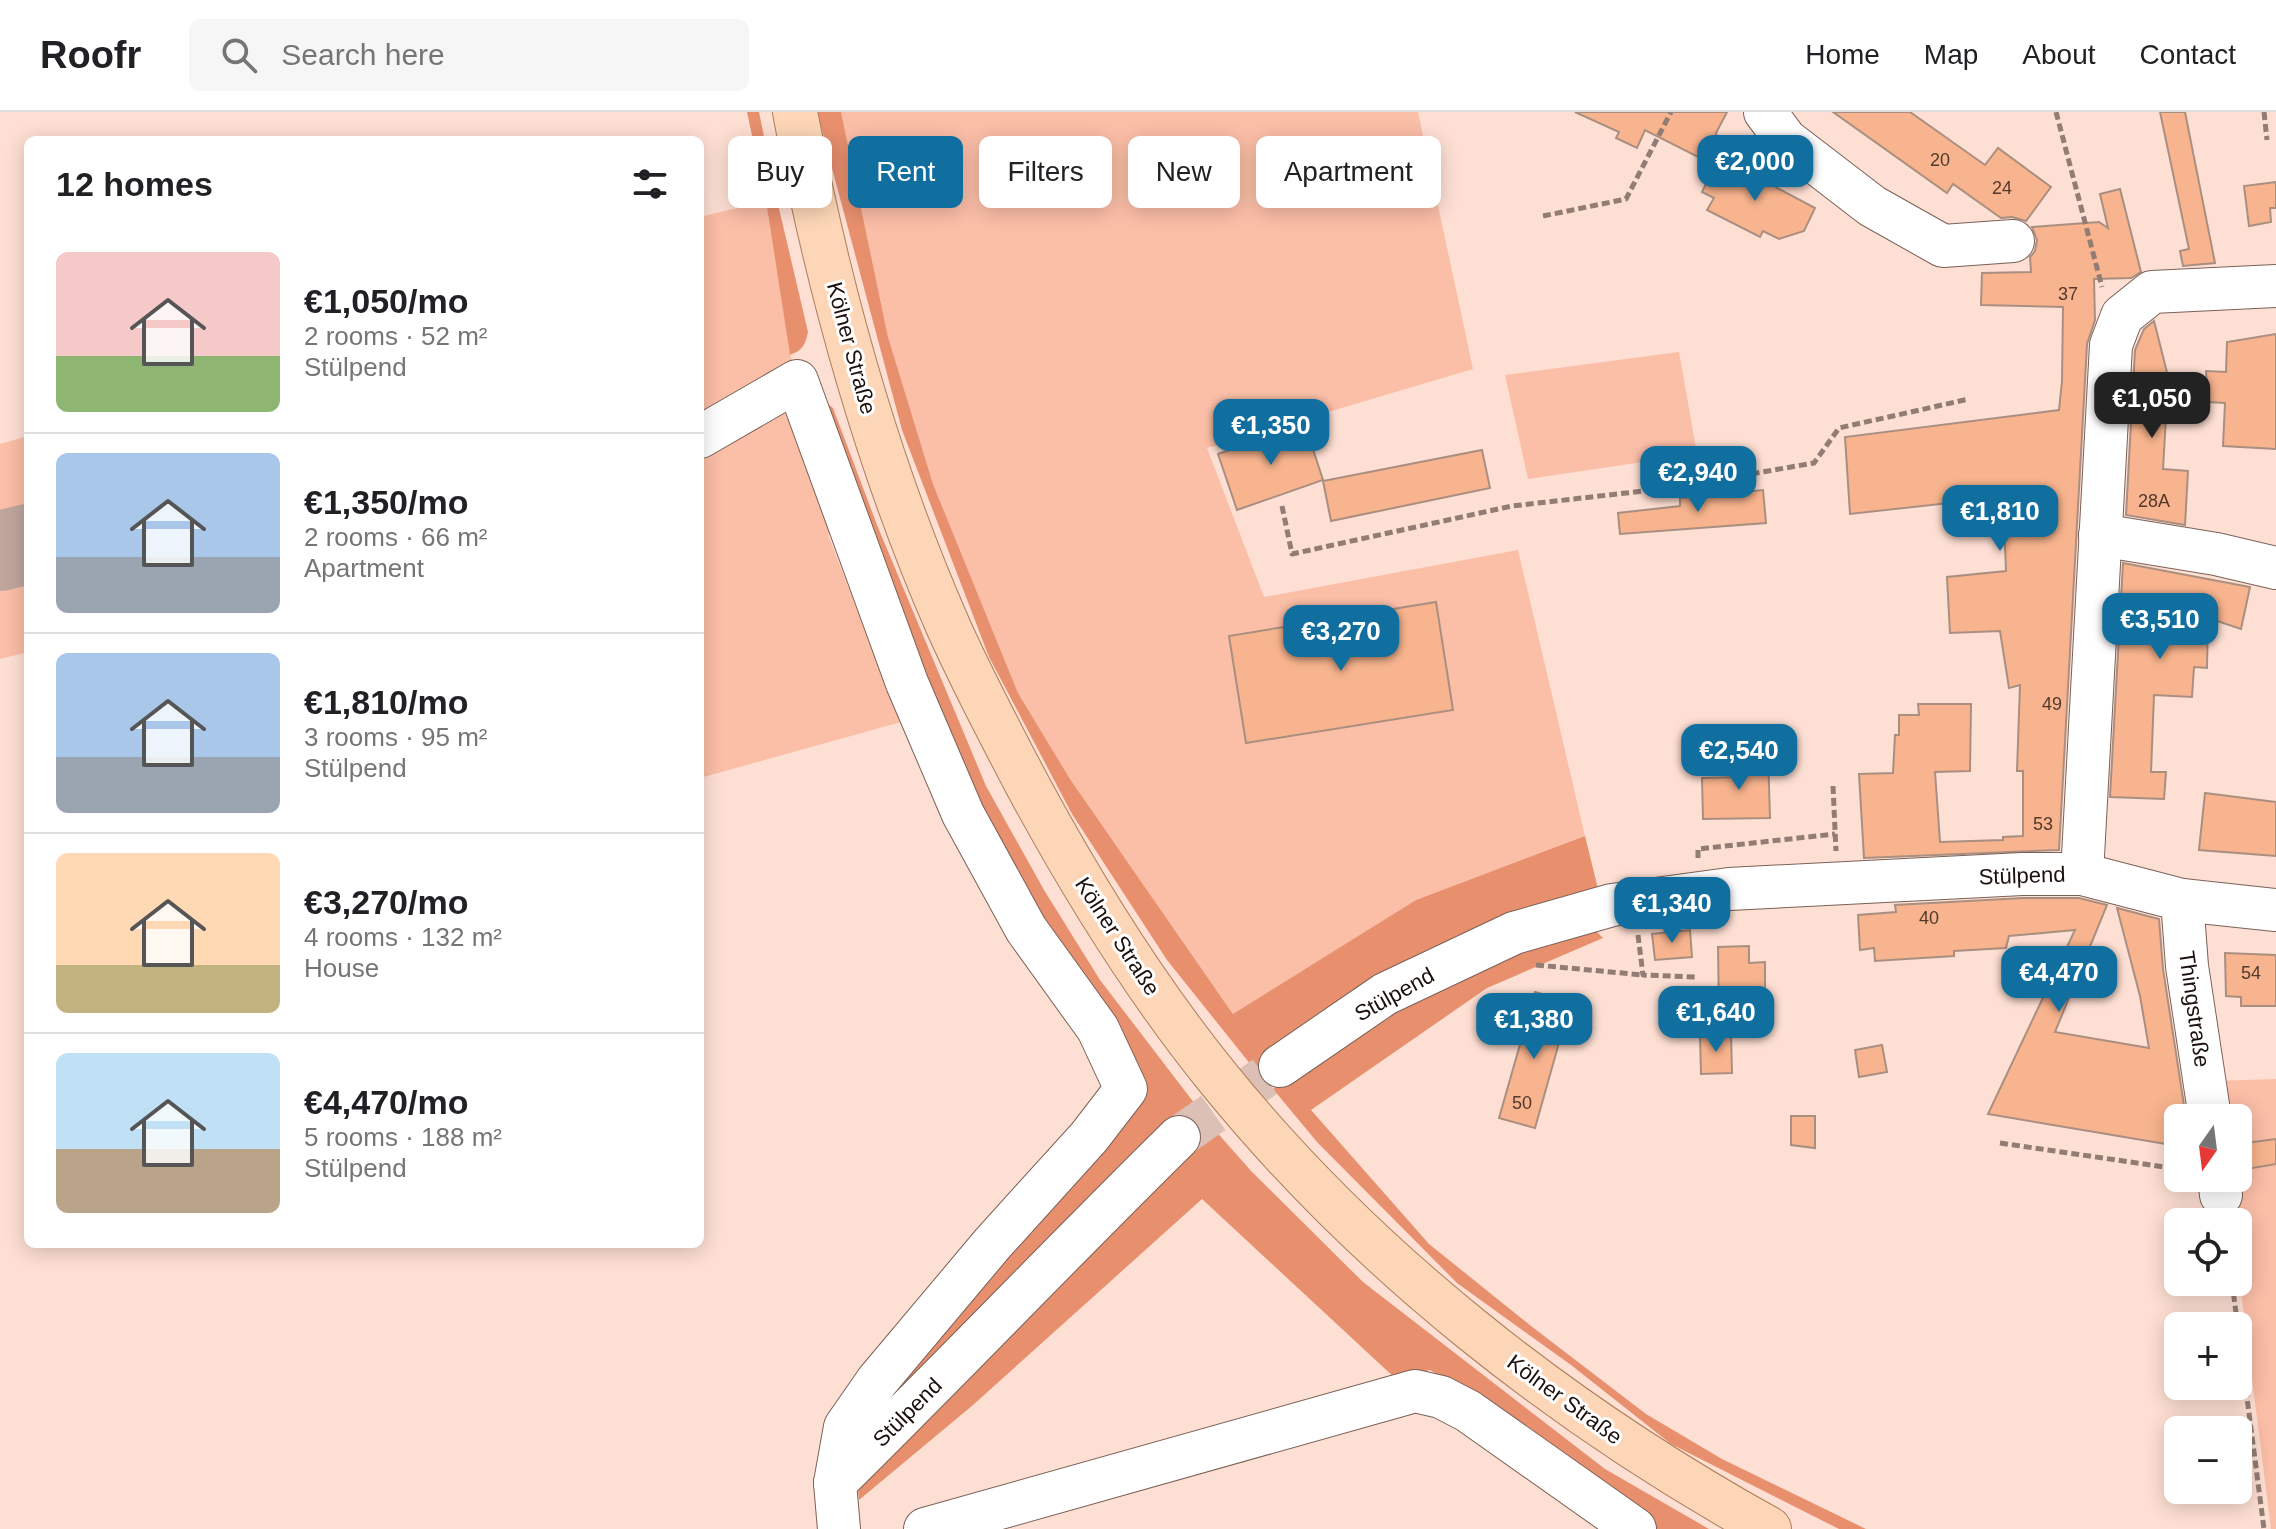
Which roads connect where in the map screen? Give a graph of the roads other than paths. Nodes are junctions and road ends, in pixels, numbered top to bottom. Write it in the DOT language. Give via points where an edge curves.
graph roads {
  1 [pos="795,112"];
  2 [pos="1765,112"];
  3 [pos="2013,241"];
  4 [pos="2276,286"];
  5 [pos="704,435"];
  6 [pos="2100,535"];
  7 [pos="2276,568"];
  8 [pos="2082,874"];
  9 [pos="2182,900"];
  10 [pos="2276,910"];
  11 [pos="1280,1066"];
  12 [pos="2208,1104"];
  13 [pos="1179,1137"];
  14 [pos="835,1483"];
  15 [pos="839,1529"];
  16 [pos="925,1529"];
  17 [pos="1635,1529"];
  18 [pos="1769,1529"];
  1 -- 18 [label="main road, Kölner Straße" via="851,354 887,469 948,628 1068,861 1152,989 1218,1078 1288,1157 1418,1283 1560,1398"];
  2 -- 3 [label="street" via="1786,140 1872,206 1943,246"];
  4 -- 6 [label="street, Stülpend" via="2152,292 2122,316 2111,345"];
  5 -- 14 [label="street" via="797,381 907,683 963,814 1026,929 1098,1029 1126,1089 877,1381 845,1427"];
  6 -- 7 [label="street"];
  6 -- 8 [label="street, Stülpend"];
  8 -- 9 [label="street"];
  8 -- 11 [label="street, Stülpend" via="1729,889 1623,904 1514,933 1385,994"];
  9 -- 10 [label="street"];
  9 -- 12 [label="street, Thingstraße"];
  13 -- 14 [label="street, Stülpend"];
  14 -- 15 [label="street"];
  16 -- 17 [label="street" via="1415,1391 1468,1411"];
}
